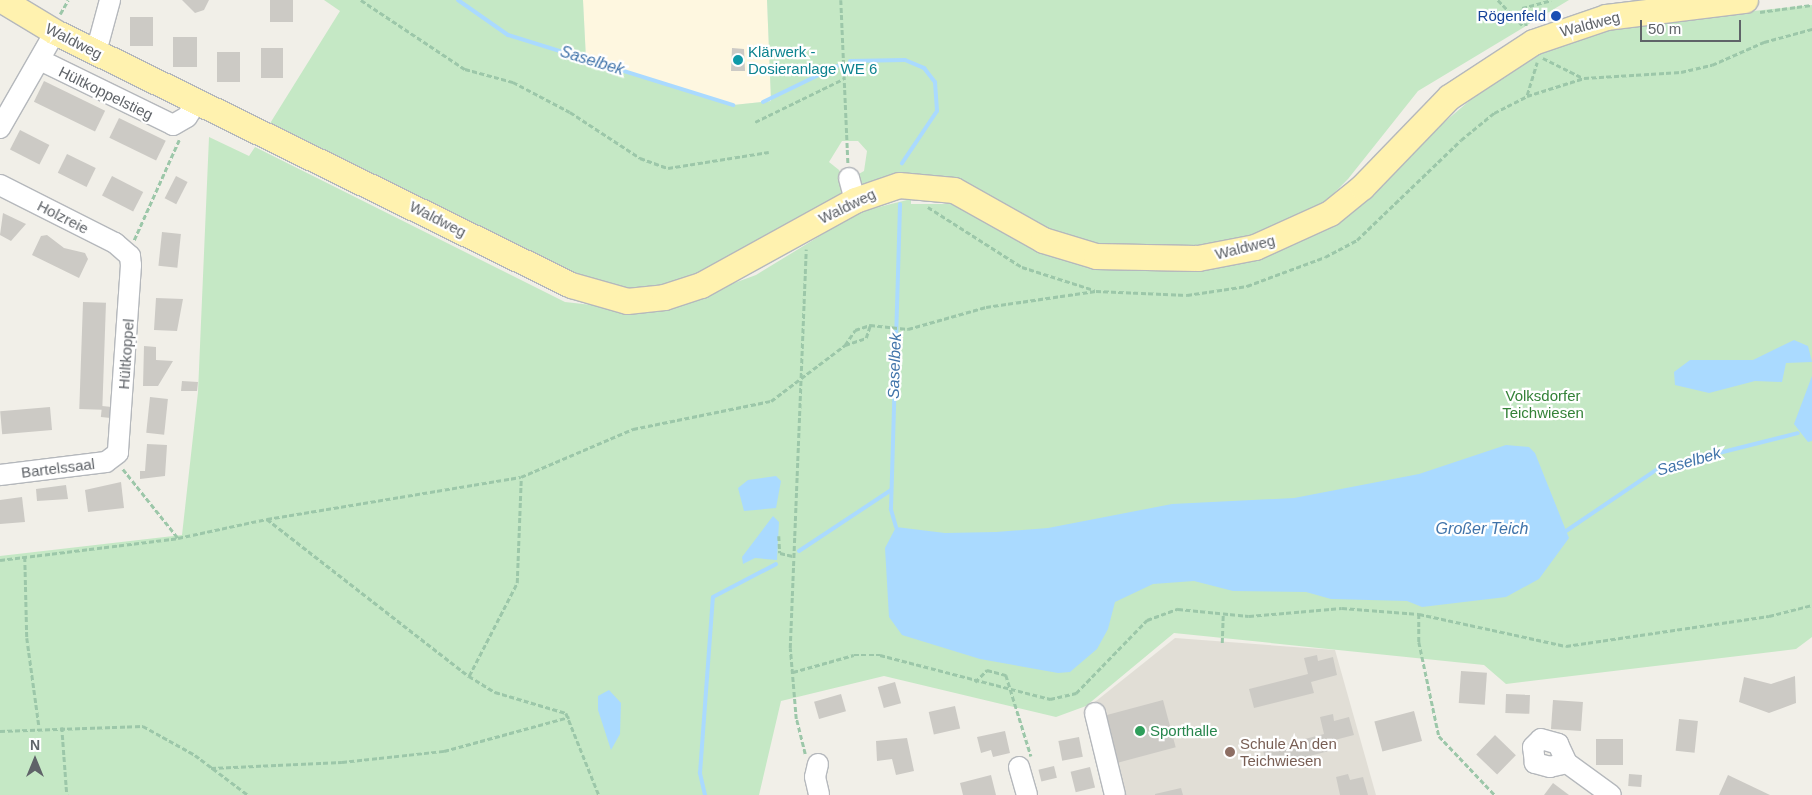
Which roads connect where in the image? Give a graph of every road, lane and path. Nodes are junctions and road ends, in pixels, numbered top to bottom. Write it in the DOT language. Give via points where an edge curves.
graph roads {
  1 [pos="2,0"];
  2 [pos="110,0"];
  3 [pos="361,0"];
  4 [pos="841,0"];
  5 [pos="1498,0"];
  6 [pos="1551,0"];
  7 [pos="1812,5"];
  8 [pos="1749,7"];
  9 [pos="1526,29"];
  10 [pos="55,32"];
  11 [pos="1518,34"];
  12 [pos="1545,51"];
  13 [pos="96,52"];
  14 [pos="40,60"];
  15 [pos="1584,78"];
  16 [pos="843,79"];
  17 [pos="197,101"];
  18 [pos="755,122"];
  19 [pos="173,125"];
  20 [pos="0,128"];
  21 [pos="769,152"];
  22 [pos="0,184"];
  23 [pos="852,189"];
  24 [pos="923,204"];
  25 [pos="806,227"];
  26 [pos="130,244"];
  27 [pos="1096,291"];
  28 [pos="870,325"];
  29 [pos="908,329"];
  30 [pos="845,345"];
  31 [pos="803,380"];
  32 [pos="115,458"];
  33 [pos="0,475"];
  34 [pos="521,477"];
  35 [pos="267,519"];
  36 [pos="779,536"];
  37 [pos="178,538"];
  38 [pos="793,556"];
  39 [pos="25,557"];
  40 [pos="0,560"];
  41 [pos="1812,605"];
  42 [pos="1223,614"];
  43 [pos="1419,614"];
  44 [pos="1222,643"];
  45 [pos="793,672"];
  46 [pos="469,676"];
  47 [pos="975,683"];
  48 [pos="1014,693"];
  49 [pos="1095,713"];
  50 [pos="569,717"];
  51 [pos="39,726"];
  52 [pos="62,726"];
  53 [pos="0,731"];
  54 [pos="1567,763"];
  55 [pos="818,764"];
  56 [pos="1019,767"];
  57 [pos="210,768"];
  58 [pos="67,795"];
  59 [pos="248,795"];
  60 [pos="599,795"];
  61 [pos="819,795"];
  62 [pos="1027,795"];
  63 [pos="1115,795"];
  64 [pos="1495,795"];
  65 [pos="1611,795"];
  1 -- 10 [label="main road, Waldweg"];
  2 -- 13 [label="street"];
  3 -- 21 [label="path" via="465,69 513,82 650,162 668,168"];
  4 -- 16 [label="path"];
  5 -- 9 [label="path"];
  6 -- 9 [label="path" via="1522,8"];
  7 -- 8 [label="path"];
  8 -- 23 [label="main road, Waldweg" via="1606,17 1532,42 1449,97 1362,187 1330,213 1289,235 1238,252 1148,260 1088,254 1043,240 963,194 931,185"];
  9 -- 11 [label="path"];
  10 -- 13 [label="main road, Waldweg"];
  10 -- 14 [label="street"];
  12 -- 15 [label="path" via="1538,54"];
  13 -- 17 [label="main road, Waldweg"];
  14 -- 19 [label="street, Hültkoppelstieg"];
  14 -- 20 [label="street"];
  16 -- 18 [label="path"];
  16 -- 23 [label="path"];
  17 -- 19 [label="street" via="187,117"];
  17 -- 25 [label="main road, Waldweg" via="571,285 608,298 646,301 701,285"];
  19 -- 26 [label="path" via="182,133"];
  22 -- 26 [label="street, Holzreie"];
  23 -- 25 [label="main road, Waldweg"];
  24 -- 27 [label="path" via="1022,267"];
  25 -- 31 [label="path"];
  26 -- 32 [label="street, Hültkoppel" via="120,447"];
  28 -- 29 [label="path"];
  28 -- 30 [label="path" via="855,330"];
  28 -- 30 [label="path" via="866,338"];
  30 -- 31 [label="path"];
  31 -- 34 [label="path" via="771,401 633,429"];
  31 -- 38 [label="path"];
  32 -- 33 [label="street, Bartelssaal"];
  32 -- 37 [label="path"];
  34 -- 35 [label="path"];
  34 -- 46 [label="path" via="517,583"];
  35 -- 37 [label="path"];
  35 -- 46 [label="path"];
  36 -- 38 [label="path" via="780,553"];
  37 -- 39 [label="path"];
  38 -- 45 [label="path"];
  39 -- 40 [label="path"];
  39 -- 51 [label="path" via="26,638"];
  41 -- 43 [label="path" via="1769,616 1566,646"];
  42 -- 43 [label="path" via="1277,615 1342,608"];
  42 -- 44 [label="path"];
  42 -- 48 [label="path" via="1193,609 1166,611 1147,620 1076,694 1050,699"];
  43 -- 64 [label="path" via="1419,642 1438,736"];
  45 -- 47 [label="path" via="854,655 880,656"];
  45 -- 55 [label="path" via="796,719 805,755"];
  46 -- 50 [label="path" via="495,692 553,706"];
  47 -- 48 [label="path"];
  47 -- 48 [label="path" via="978,674 998,670 1006,676"];
  48 -- 56 [label="path" via="1033,764"];
  49 -- 63 [label="street"];
  50 -- 57 [label="path" via="444,751"];
  50 -- 60 [label="path"];
  51 -- 52 [label="path"];
  51 -- 53 [label="path"];
  52 -- 57 [label="path" via="143,726"];
  52 -- 58 [label="path"];
  54 -- 65 [label="street"];
  55 -- 61 [label="street" via="814,778"];
  56 -- 62 [label="street"];
  57 -- 59 [label="path"];
}
